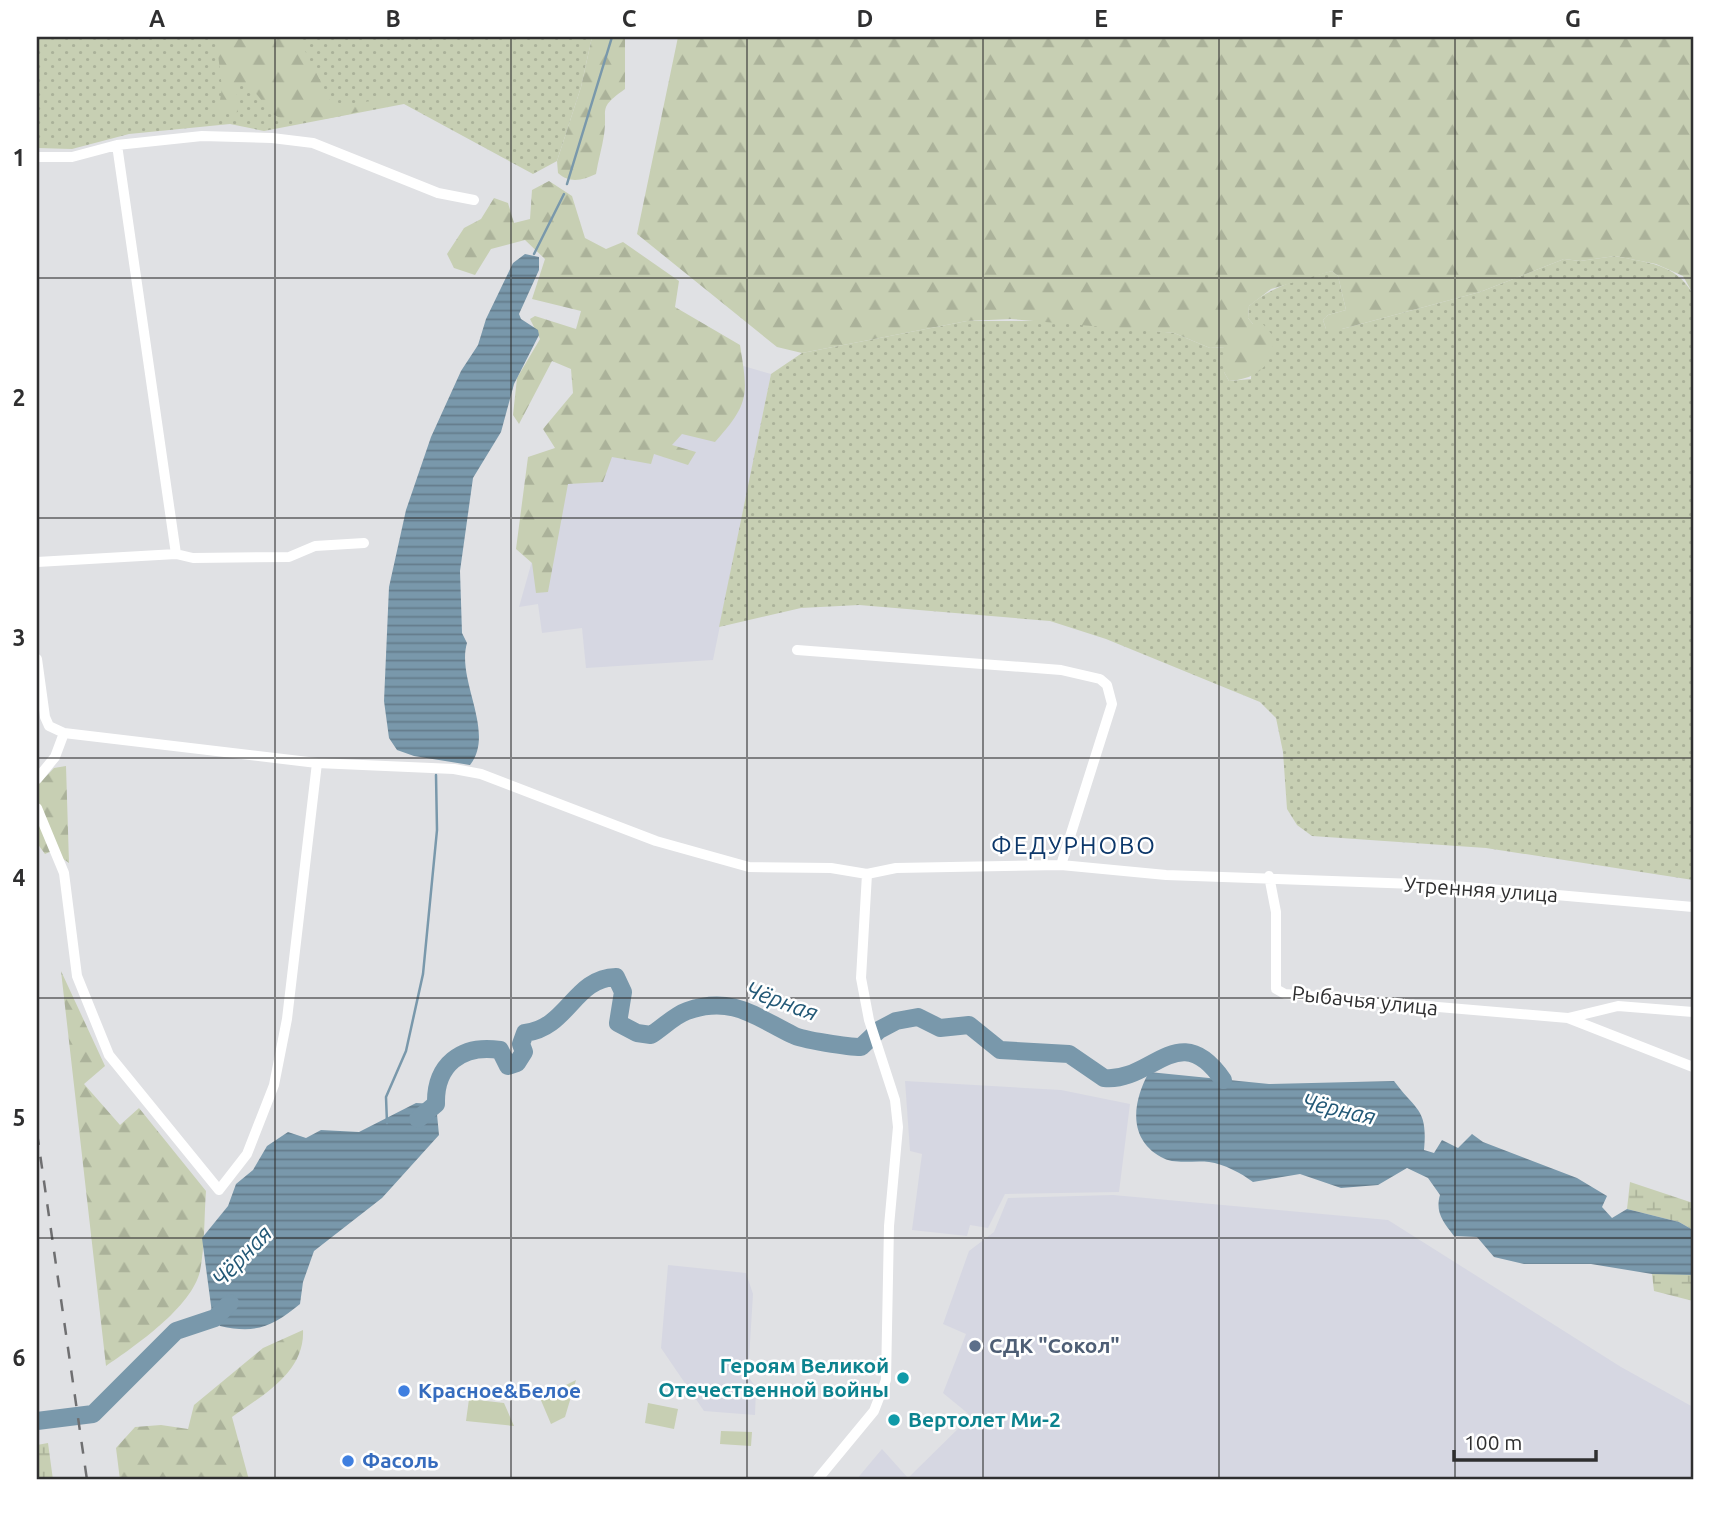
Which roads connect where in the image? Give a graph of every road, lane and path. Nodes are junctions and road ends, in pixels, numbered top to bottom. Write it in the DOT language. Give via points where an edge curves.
graph roads {
  1 [pos="117,145"];
  2 [pos="37,157"];
  3 [pos="474,200"];
  4 [pos="364,542"];
  5 [pos="176,554"];
  6 [pos="37,562"];
  7 [pos="797,650"];
  8 [pos="37,659"];
  9 [pos="64,733"];
  10 [pos="317,763"];
  11 [pos="37,779"];
  12 [pos="37,808"];
  13 [pos="1061,865"];
  14 [pos="867,874"];
  15 [pos="1269,876"];
  16 [pos="1693,907"];
  17 [pos="1693,1012"];
  18 [pos="1568,1018"];
  19 [pos="1693,1067"];
  20 [pos="817,1480"];
  1 -- 2 [label="street" via="72,157"];
  1 -- 3 [label="street" via="236,135 313,143 438,193"];
  1 -- 5 [label="street"];
  4 -- 5 [label="street" via="315,546 289,557 193,558"];
  5 -- 6 [label="street"];
  7 -- 13 [label="street" via="1061,670 1100,679 1107,685 1112,704"];
  8 -- 9 [label="street" via="45,717 49,726"];
  9 -- 10 [label="street, Утренняя улица"];
  9 -- 11 [label="street" via="55,757"];
  10 -- 12 [label="street" via="287,1019 274,1084 247,1154 219,1190 109,1055 77,976 64,873"];
  10 -- 14 [label="street, Утренняя улица" via="481,774 656,841 734,864"];
  13 -- 14 [label="street, Утренняя улица" via="896,868"];
  13 -- 15 [label="street, Утренняя улица" via="1166,875"];
  14 -- 20 [label="street" via="861,978 869,1020 891,1084 898,1127 889,1226 884,1392 874,1411"];
  15 -- 16 [label="street, Утренняя улица" via="1443,885"];
  15 -- 18 [label="street, Рыбачья улица" via="1276,912 1276,989 1285,994"];
  17 -- 18 [label="street" via="1618,1006"];
  18 -- 19 [label="street"];
}
